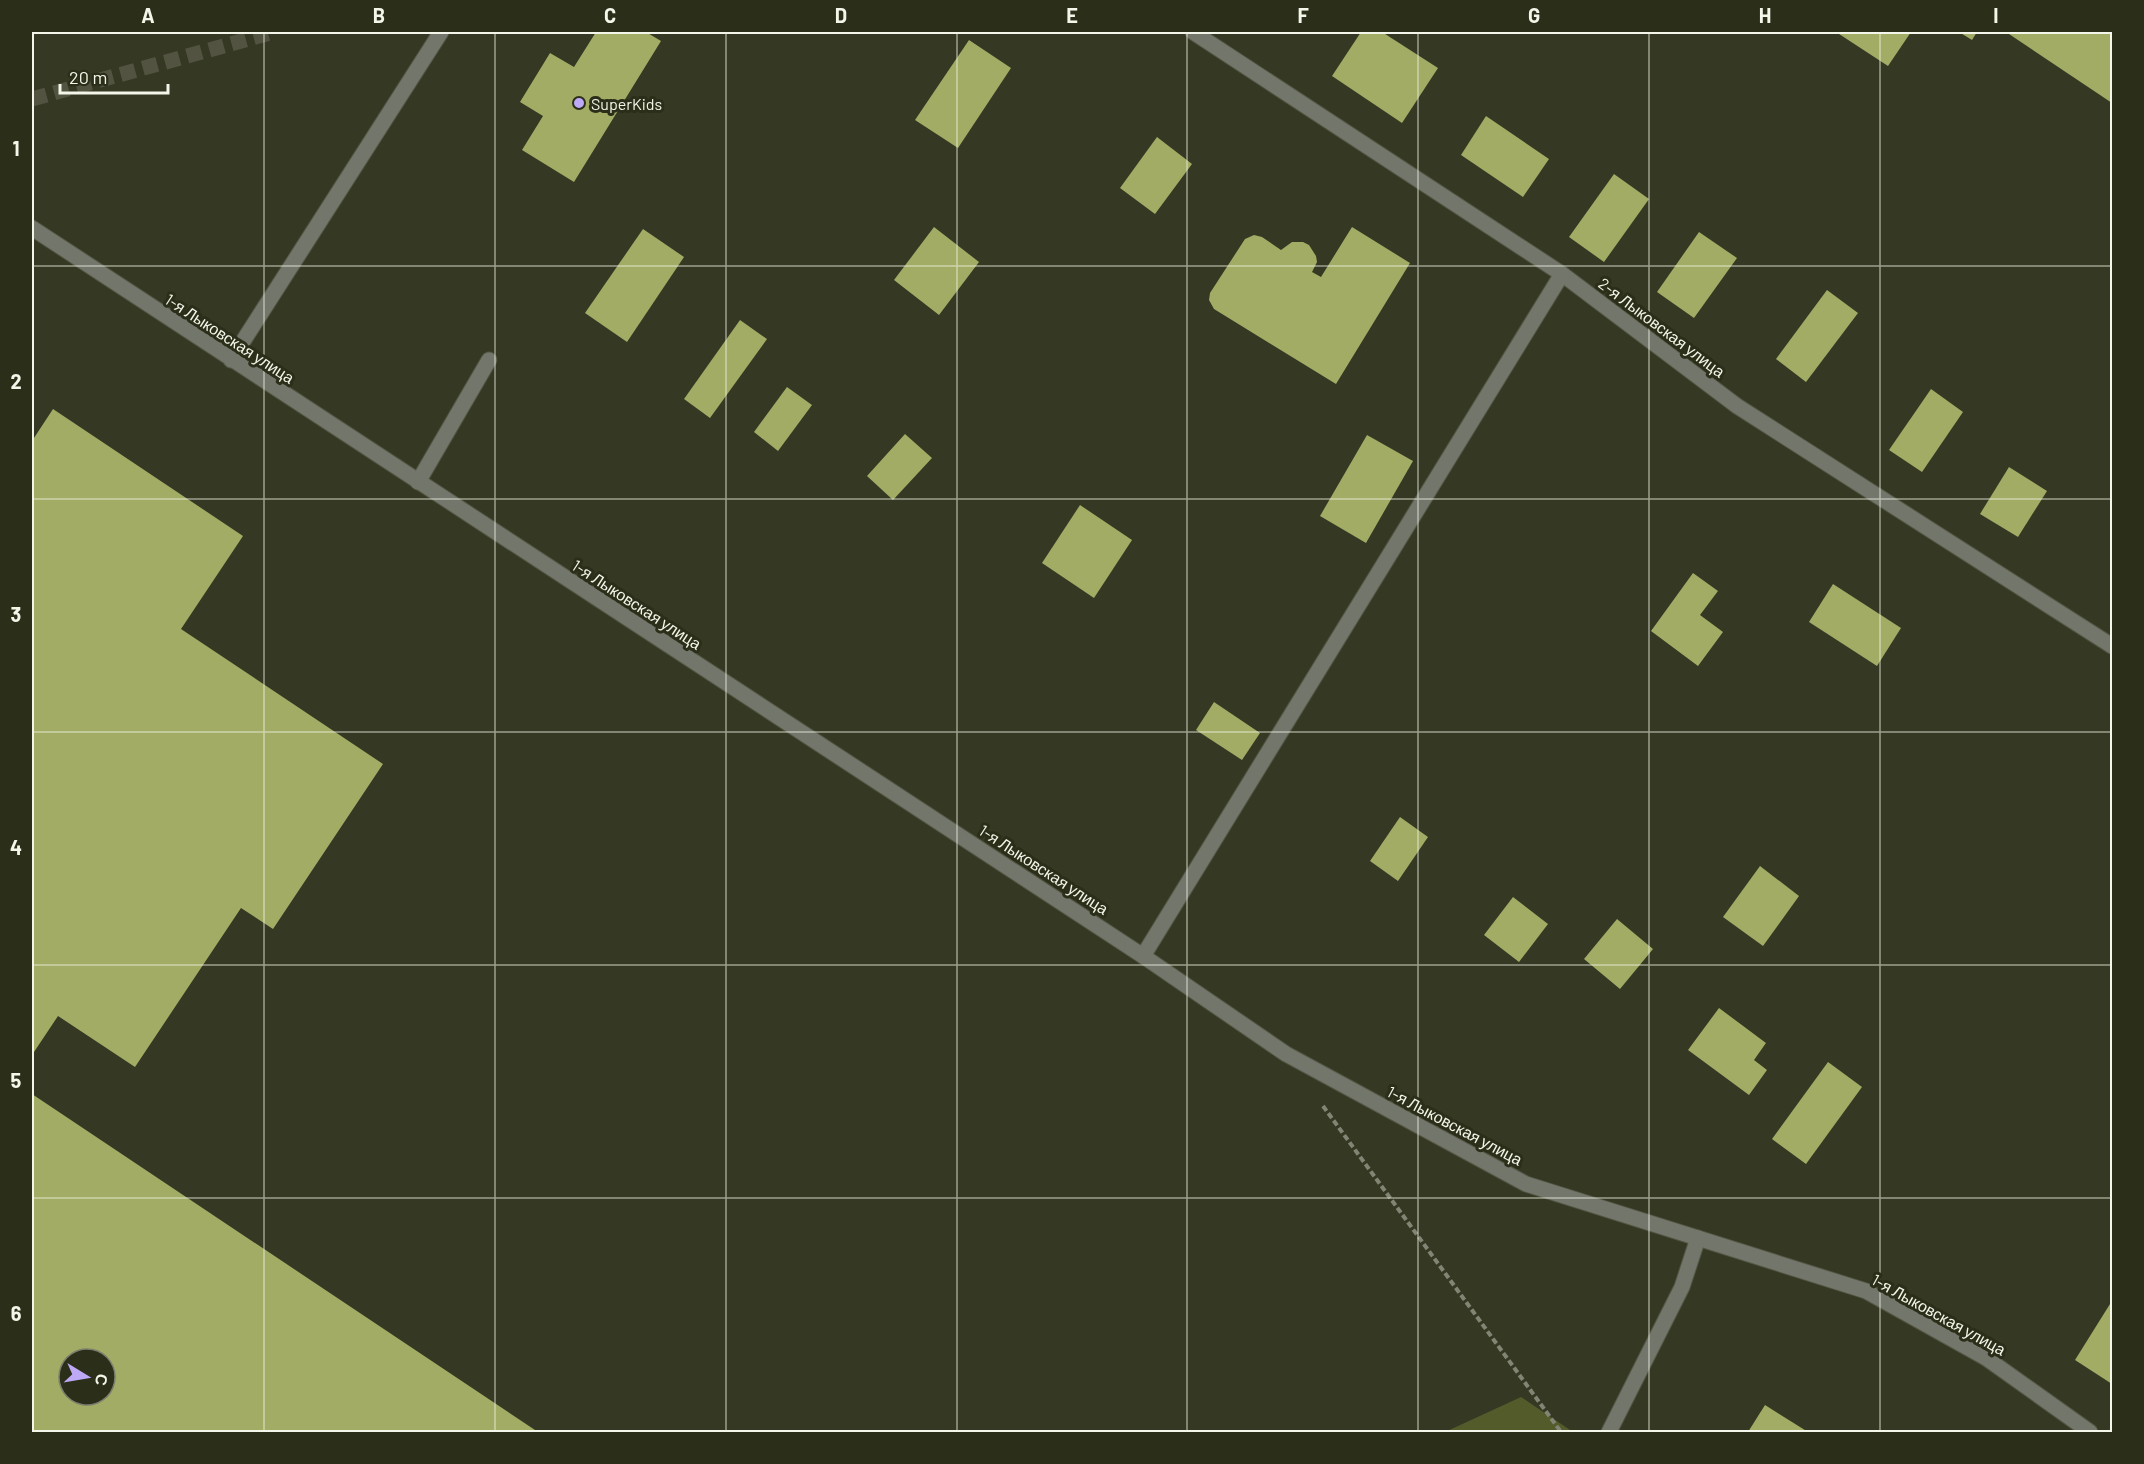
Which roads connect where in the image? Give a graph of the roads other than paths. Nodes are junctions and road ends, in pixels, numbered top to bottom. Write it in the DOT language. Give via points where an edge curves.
graph roads {
  1 [pos="441,32"];
  2 [pos="1193,32"];
  3 [pos="32,228"];
  4 [pos="1563,274"];
  5 [pos="231,360"];
  6 [pos="489,360"];
  7 [pos="418,482"];
  8 [pos="2112,646"];
  9 [pos="1143,956"];
  10 [pos="1698,1238"];
  11 [pos="1609,1432"];
  12 [pos="2090,1432"];
  1 -- 5 [label="street"];
  2 -- 4 [label="street, 2-я Лыковская улица"];
  3 -- 5 [label="street, 1-я Лыковская улица"];
  4 -- 8 [label="street, 2-я Лыковская улица" via="1737,406"];
  4 -- 9 [label="street"];
  5 -- 7 [label="street, 1-я Лыковская улица"];
  6 -- 7 [label="street"];
  7 -- 9 [label="street, 1-я Лыковская улица"];
  9 -- 10 [label="street, 1-я Лыковская улица" via="1286,1054 1526,1184"];
  10 -- 11 [label="street" via="1682,1287"];
  10 -- 12 [label="street, 1-я Лыковская улица" via="1866,1291 1986,1358"];
}
